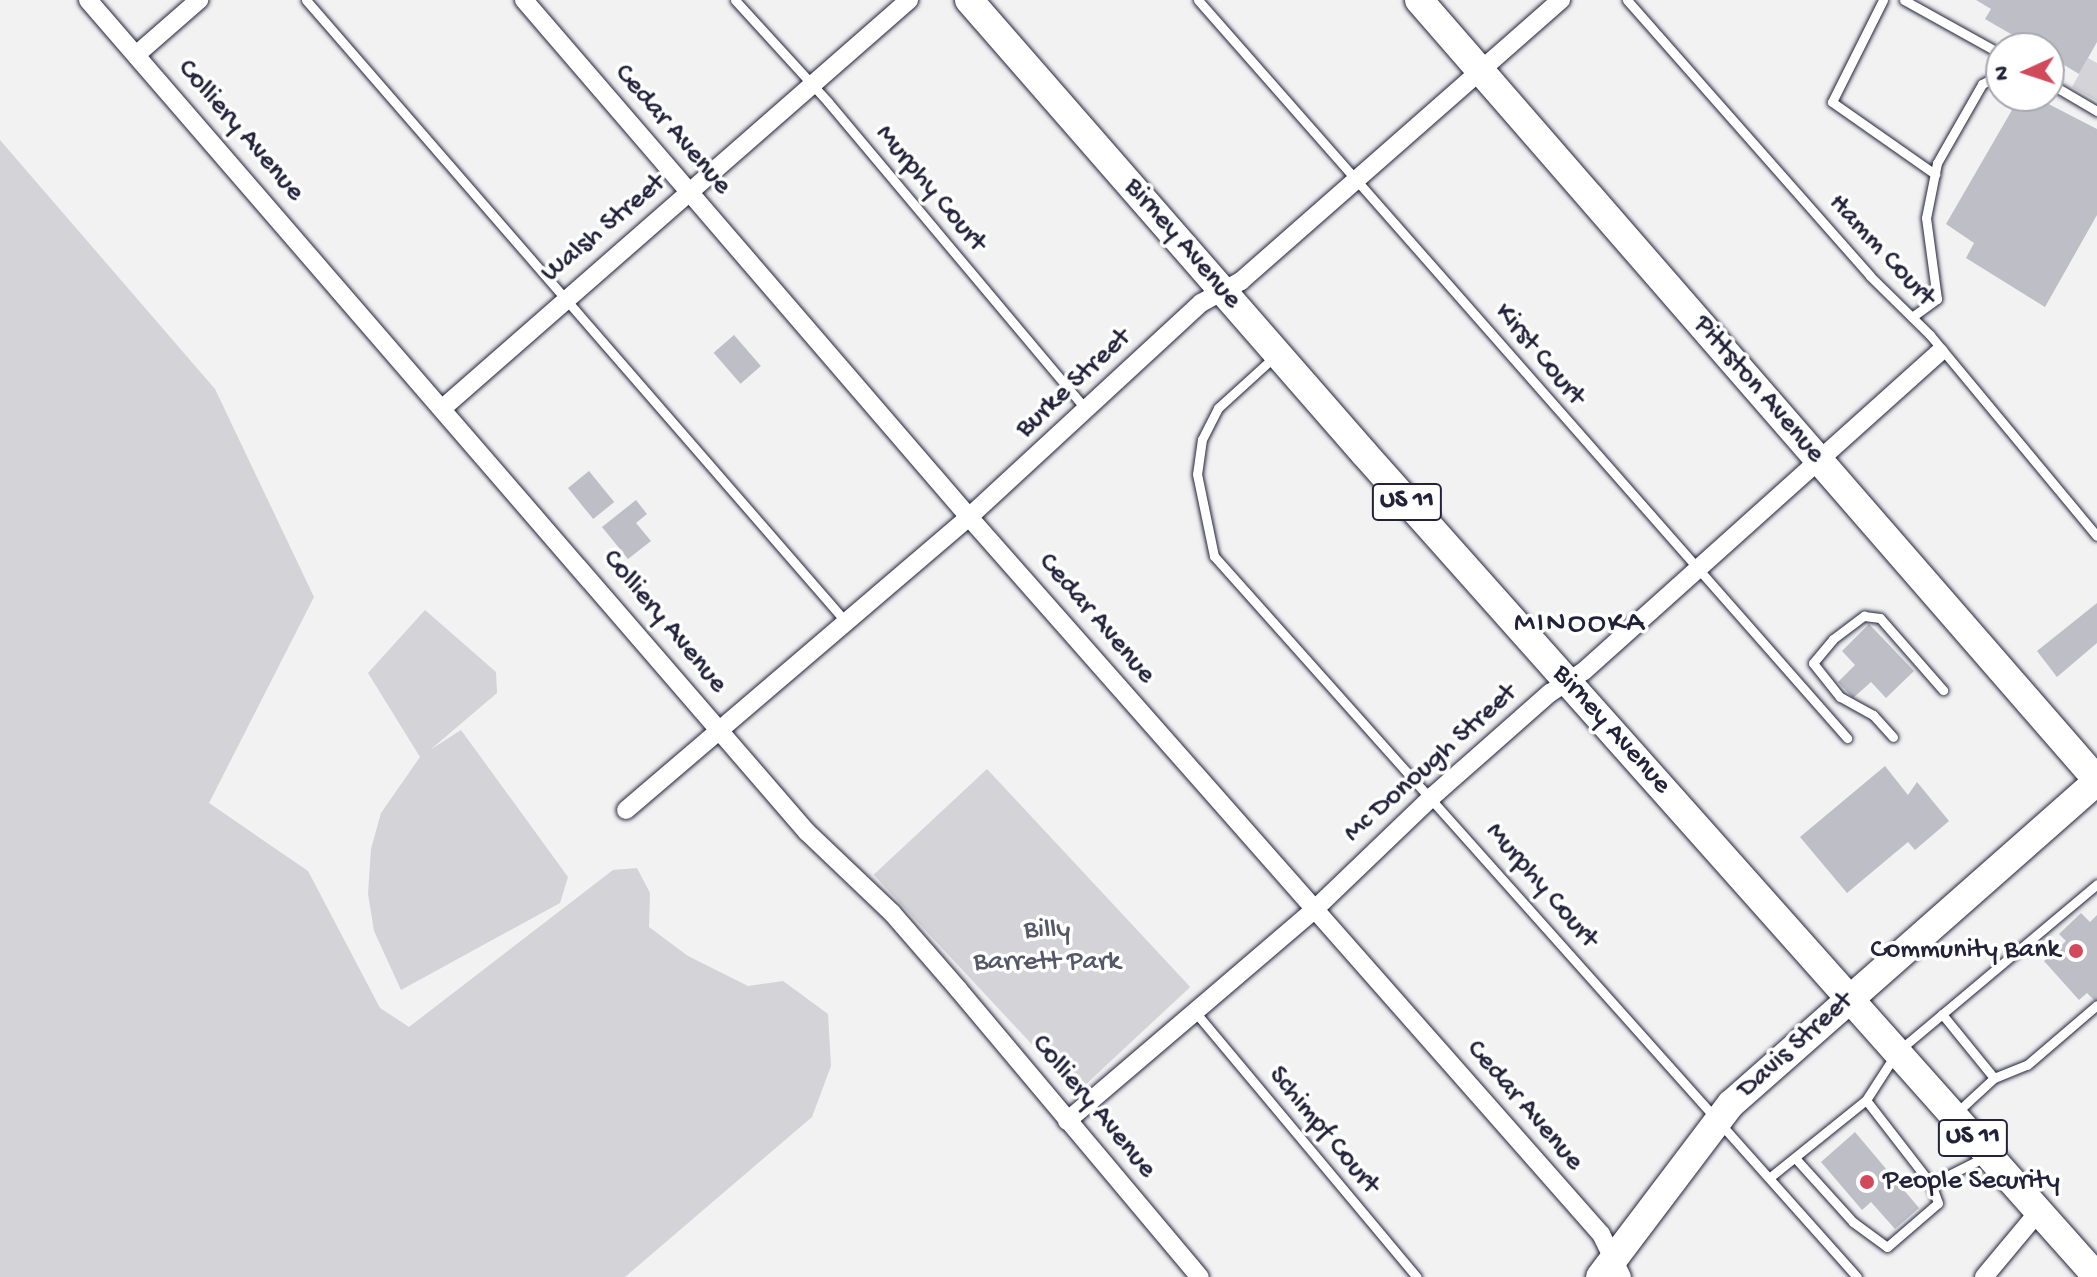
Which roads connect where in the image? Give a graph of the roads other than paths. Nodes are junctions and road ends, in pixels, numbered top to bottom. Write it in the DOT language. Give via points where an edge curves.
graph roads {
  1 [pos="88,0"];
  2 [pos="199,0"];
  3 [pos="306,0"];
  4 [pos="524,0"];
  5 [pos="735,0"];
  6 [pos="909,0"];
  7 [pos="969,0"];
  8 [pos="1198,0"];
  9 [pos="1419,0"];
  10 [pos="1561,0"];
  11 [pos="1627,0"];
  12 [pos="1883,0"];
  13 [pos="1904,0"];
  14 [pos="1985,45"];
  15 [pos="136,55"];
  16 [pos="1480,71"];
  17 [pos="1985,82"];
  18 [pos="812,84"];
  19 [pos="2065,92"];
  20 [pos="2097,111"];
  21 [pos="1935,174"];
  22 [pos="1359,177"];
  23 [pos="688,194"];
  24 [pos="1223,291"];
  25 [pos="565,297"];
  26 [pos="1912,317"];
  27 [pos="1939,352"];
  28 [pos="1278,354"];
  29 [pos="444,407"];
  30 [pos="1087,411"];
  31 [pos="1819,460"];
  32 [pos="969,517"];
  33 [pos="2097,536"];
  34 [pos="1699,567"];
  35 [pos="845,621"];
  36 [pos="1567,682"];
  37 [pos="1943,690"];
  38 [pos="717,728"];
  39 [pos="1893,737"];
  40 [pos="1847,738"];
  41 [pos="2097,781"];
  42 [pos="1433,796"];
  43 [pos="626,810"];
  44 [pos="2097,884"];
  45 [pos="1314,910"];
  46 [pos="1849,999"];
  47 [pos="2097,1005"];
  48 [pos="1196,1013"];
  49 [pos="1942,1014"];
  50 [pos="1897,1052"];
  51 [pos="1994,1078"];
  52 [pos="1866,1100"];
  53 [pos="1953,1115"];
  54 [pos="1717,1120"];
  55 [pos="1067,1121"];
  56 [pos="1989,1155"];
  57 [pos="1796,1159"];
  58 [pos="1769,1178"];
  59 [pos="1931,1184"];
  60 [pos="2039,1211"];
  61 [pos="1612,1271"];
  62 [pos="1200,1277"];
  63 [pos="1417,1277"];
  64 [pos="1857,1277"];
  65 [pos="1984,1277"];
  66 [pos="2097,1277"];
  1 -- 15 [label="street, Colliery Avenue"];
  2 -- 15 [label="street"];
  3 -- 25 [label="lane"];
  4 -- 23 [label="street, Cedar Avenue"];
  5 -- 18 [label="lane, Murphy Court"];
  6 -- 18 [label="street, Walsh Street"];
  7 -- 24 [label="main road, Birney Avenue / US 11"];
  8 -- 22 [label="lane, Kirst Court"];
  9 -- 16 [label="main road, Pittston Avenue"];
  10 -- 16 [label="street, Burke Street"];
  11 -- 26 [label="lane, Hamm Court"];
  12 -- 21 [label="lane" via="1832,102"];
  13 -- 14 [label="lane"];
  15 -- 29 [label="street, Colliery Avenue"];
  16 -- 22 [label="street, Burke Street"];
  16 -- 31 [label="main road, Pittston Avenue"];
  17 -- 21 [label="lane"];
  18 -- 23 [label="street, Walsh Street"];
  18 -- 30 [label="lane, Murphy Court"];
  19 -- 20 [label="lane"];
  21 -- 26 [label="lane" via="1926,218 1937,299"];
  22 -- 24 [label="street, Burke Street"];
  22 -- 34 [label="lane, Kirst Court" via="1550,404"];
  23 -- 25 [label="street, Walsh Street"];
  23 -- 32 [label="street, Cedar Avenue"];
  24 -- 28 [label="main road, Birney Avenue / US 11"];
  24 -- 30 [label="street, Burke Street" via="1201,303"];
  25 -- 29 [label="street, Walsh Street"];
  25 -- 35 [label="lane"];
  26 -- 27 [label="lane, Hamm Court"];
  27 -- 31 [label="street, Mc Donough Street"];
  27 -- 33 [label="lane, Hamm Court"];
  28 -- 36 [label="main road, Birney Avenue / US 11"];
  28 -- 42 [label="lane, Murphy Court" via="1218,408 1202,439 1197,474 1202,519 1214,556"];
  29 -- 38 [label="street, Colliery Avenue"];
  30 -- 32 [label="street, Burke Street"];
  31 -- 34 [label="street, Mc Donough Street"];
  31 -- 41 [label="main road, Pittston Avenue"];
  32 -- 35 [label="street, Burke Street"];
  32 -- 45 [label="street, Cedar Avenue"];
  34 -- 36 [label="street, Mc Donough Street"];
  34 -- 40 [label="lane, Kirst Court"];
  35 -- 38 [label="street, Burke Street"];
  36 -- 42 [label="street, Mc Donough Street"];
  36 -- 46 [label="main road, Birney Avenue / US 11"];
  37 -- 39 [label="lane" via="1880,618 1864,616 1813,663 1840,697 1873,715"];
  38 -- 43 [label="street, Burke Street" via="702,748"];
  38 -- 55 [label="street, Colliery Avenue" via="807,832 892,913"];
  41 -- 46 [label="main road, Davis Street"];
  42 -- 45 [label="street, Mc Donough Street"];
  42 -- 54 [label="lane, Murphy Court"];
  44 -- 49 [label="lane"];
  45 -- 48 [label="street, Mc Donough Street"];
  45 -- 61 [label="street, Cedar Avenue" via="1601,1234"];
  46 -- 50 [label="main road, Birney Avenue / US 11"];
  46 -- 54 [label="main road, Davis Street"];
  47 -- 51 [label="lane" via="2027,1065"];
  48 -- 55 [label="street, Mc Donough Street"];
  48 -- 63 [label="lane, Schimpf Court"];
  49 -- 50 [label="lane"];
  49 -- 51 [label="lane"];
  50 -- 52 [label="lane"];
  50 -- 53 [label="main road, Birney Avenue / US 11"];
  51 -- 53 [label="lane"];
  52 -- 57 [label="lane"];
  52 -- 59 [label="lane"];
  53 -- 56 [label="main road, Birney Avenue / US 11"];
  54 -- 58 [label="lane, Murphy Court"];
  54 -- 61 [label="main road, Davis Street"];
  55 -- 62 [label="street, Colliery Avenue"];
  56 -- 59 [label="lane"];
  56 -- 60 [label="main road, Birney Avenue / US 11"];
  57 -- 58 [label="lane"];
  57 -- 59 [label="lane" via="1853,1222 1887,1247 1938,1203"];
  58 -- 64 [label="lane, Murphy Court"];
  60 -- 65 [label="street"];
  60 -- 66 [label="main road, Birney Avenue / US 11"];
}
